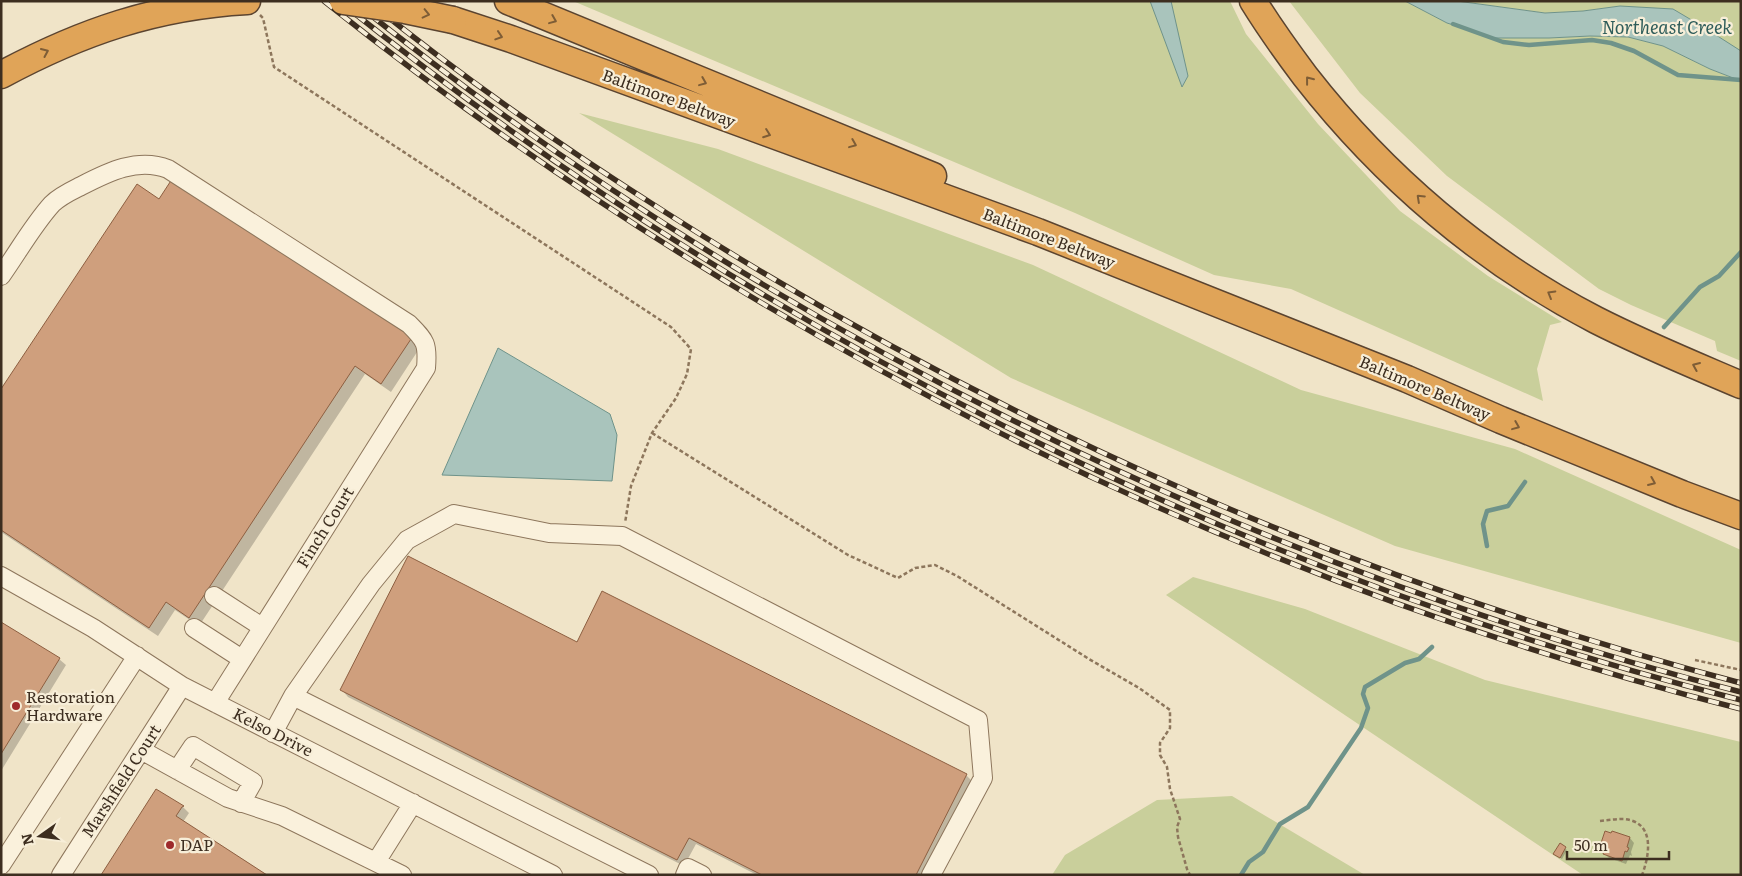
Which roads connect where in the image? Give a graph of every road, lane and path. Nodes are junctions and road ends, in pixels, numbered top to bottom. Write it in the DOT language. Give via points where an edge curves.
graph roads {
  1 [pos="343,1"];
  2 [pos="508,1"];
  3 [pos="1254,1"];
  4 [pos="253,7"];
  5 [pos="1,75"];
  6 [pos="1,276"];
  7 [pos="1407,379"];
  8 [pos="1741,385"];
  9 [pos="652,433"];
  10 [pos="1741,516"];
  11 [pos="622,536"];
  12 [pos="1,576"];
  13 [pos="214,596"];
  14 [pos="262,627"];
  15 [pos="194,628"];
  16 [pos="137,656"];
  17 [pos="242,659"];
  18 [pos="1695,660"];
  19 [pos="1741,670"];
  20 [pos="182,686"];
  21 [pos="294,696"];
  22 [pos="215,702"];
  23 [pos="273,733"];
  24 [pos="141,750"];
  25 [pos="177,770"];
  26 [pos="241,803"];
  27 [pos="413,803"];
  28 [pos="1600,821"];
  29 [pos="376,862"];
  30 [pos="1,865"];
  31 [pos="61,875"];
  32 [pos="402,875"];
  33 [pos="553,875"];
  34 [pos="649,875"];
  35 [pos="685,875"];
  36 [pos="702,875"];
  37 [pos="932,875"];
  38 [pos="1190,875"];
  39 [pos="1642,875"];
  1 -- 7 [label="highway, Baltimore Beltway, one-way, bridge" via="453,20 510,40 1038,232"];
  2 -- 7 [label="highway, one-way" via="1043,222"];
  8 -- 3 [label="highway, one-way" via="1595,319 1540,288 1446,221 1355,135 1288,54"];
  5 -- 4 [label="highway, one-way" via="84,35 118,24 177,9 225,2"];
  4 -- 9 [label="path" via="263,18 274,67 671,327 691,349 687,374 676,398"];
  6 -- 14 [label="street, Finch Court" via="49,209 66,194 120,168 152,165 168,169 410,324 422,336 428,350 426,368"];
  7 -- 10 [label="highway, Baltimore Beltway, one-way"];
  9 -- 11 [label="path" via="632,486"];
  9 -- 38 [label="path" via="848,555 898,578 915,568 934,565 957,576 1170,710 1170,728 1160,744 1160,755 1167,768 1180,819 1178,837"];
  11 -- 21 [label="street" via="549,533 454,514 407,540 371,584"];
  11 -- 37 [label="street" via="978,720 983,778"];
  12 -- 16 [label="street, Kelso Drive"];
  13 -- 14 [label="street"];
  14 -- 17 [label="street, Finch Court"];
  15 -- 17 [label="street"];
  16 -- 20 [label="street, Kelso Drive"];
  16 -- 30 [label="street"];
  17 -- 22 [label="street, Finch Court"];
  18 -- 19 [label="path"];
  20 -- 22 [label="street, Kelso Drive"];
  20 -- 24 [label="street, Marshfield Court"];
  21 -- 23 [label="street"];
  21 -- 34 [label="street"];
  22 -- 23 [label="street, Kelso Drive"];
  23 -- 27 [label="street, Kelso Drive"];
  24 -- 25 [label="street"];
  24 -- 31 [label="street, Marshfield Court"];
  25 -- 26 [label="street"];
  25 -- 26 [label="street" via="193,746 253,782"];
  26 -- 29 [label="street" via="282,816"];
  27 -- 29 [label="street"];
  27 -- 33 [label="street, Kelso Drive"];
  28 -- 39 [label="path" via="1631,820 1642,826 1649,846"];
  29 -- 32 [label="street"];
  35 -- 36 [label="street" via="688,868"];
}
